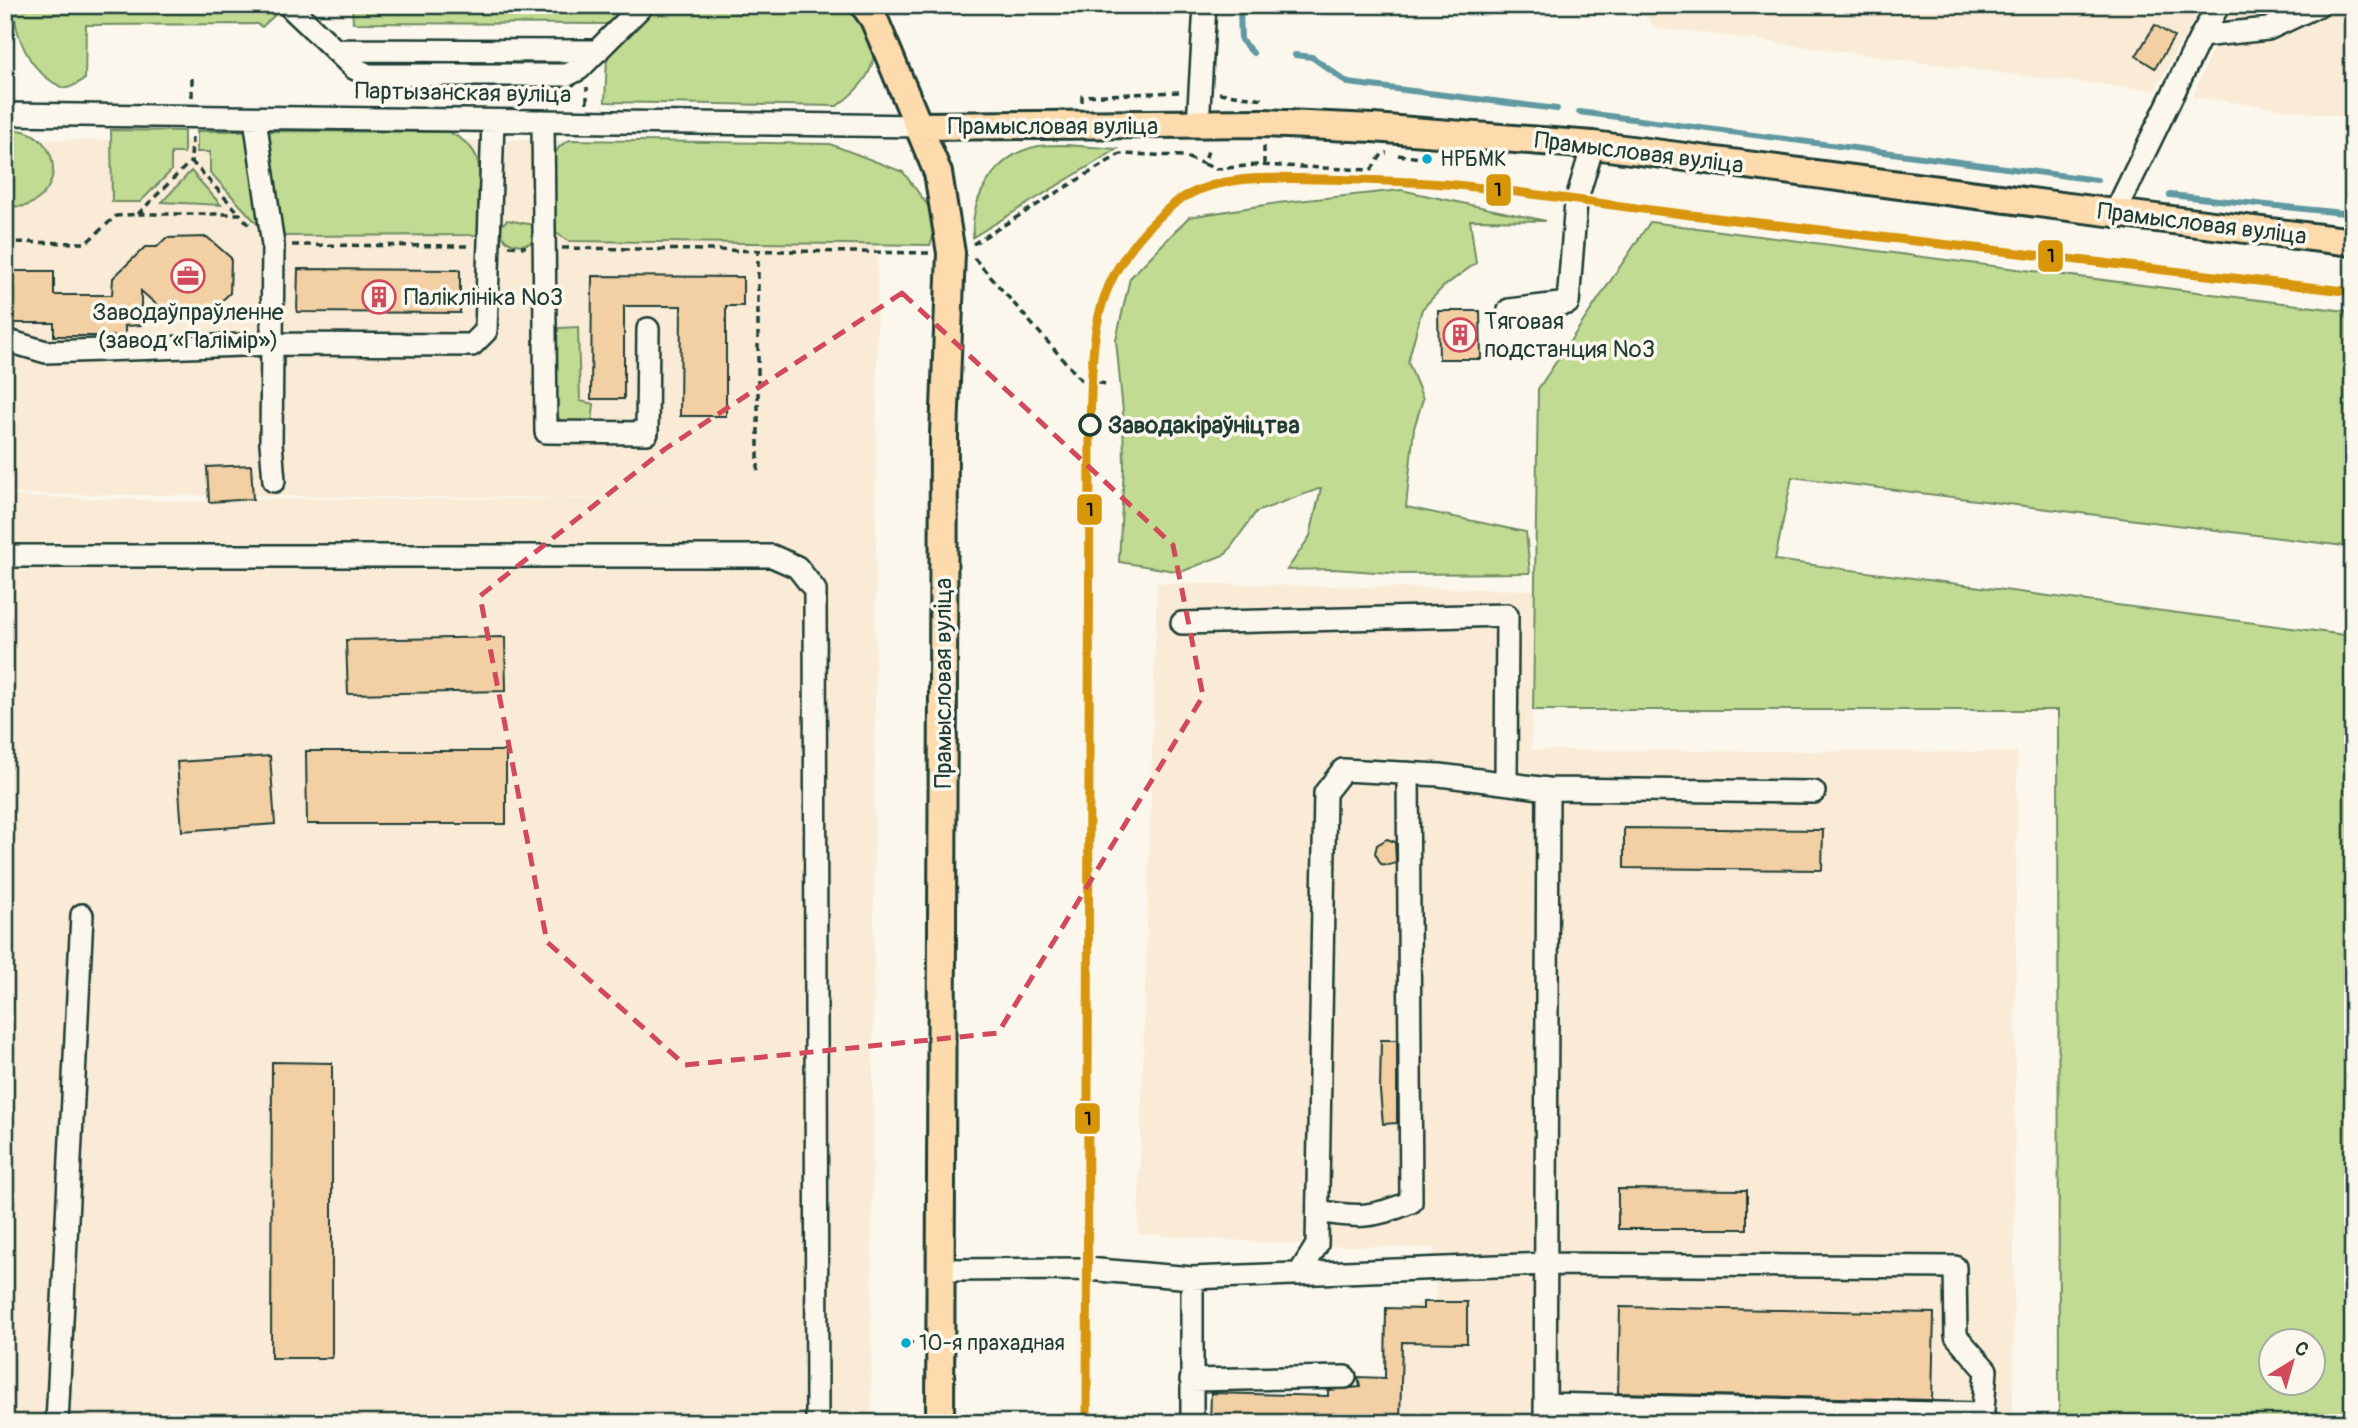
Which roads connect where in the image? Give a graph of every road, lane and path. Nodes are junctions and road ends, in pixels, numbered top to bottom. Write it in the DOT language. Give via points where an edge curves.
graph roads {
  1 [pos="288,5"];
  2 [pos="643,5"];
  3 [pos="864,5"];
  4 [pos="1205,5"];
  5 [pos="2219,5"];
  6 [pos="2319,5"];
  7 [pos="2201,36"];
  8 [pos="192,75"];
  9 [pos="5,114"];
  10 [pos="192,117"];
  11 [pos="255,118"];
  12 [pos="493,121"];
  13 [pos="542,121"];
  14 [pos="1198,125"];
  15 [pos="920,126"];
  16 [pos="1593,145"];
  17 [pos="1427,159"];
  18 [pos="191,161"];
  19 [pos="1204,164"];
  20 [pos="138,214"];
  21 [pos="240,214"];
  22 [pos="2115,214"];
  23 [pos="5,242"];
  24 [pos="2353,242"];
  25 [pos="273,244"];
  26 [pos="487,246"];
  27 [pos="542,247"];
  28 [pos="758,251"];
  29 [pos="951,253"];
  30 [pos="1509,310"];
  31 [pos="648,329"];
  32 [pos="5,340"];
  33 [pos="272,344"];
  34 [pos="1108,384"];
  35 [pos="758,471"];
  36 [pos="274,481"];
  37 [pos="5,556"];
  38 [pos="1182,623"];
  39 [pos="1408,773"];
  40 [pos="1506,783"];
  41 [pos="1548,789"];
  42 [pos="1814,792"];
  43 [pos="82,915"];
  44 [pos="1318,1211"];
  45 [pos="1547,1265"];
  46 [pos="941,1270"];
  47 [pos="1299,1274"];
  48 [pos="1192,1278"];
  49 [pos="1345,1377"];
  50 [pos="1191,1380"];
  51 [pos="1545,1413"];
  52 [pos="1983,1418"];
  53 [pos="57,1423"];
  54 [pos="817,1423"];
  55 [pos="940,1423"];
  56 [pos="1192,1423"];
  1 -- 2 [label="street" via="354,68 368,75 567,75 579,69"];
  3 -- 15 [label="main road"];
  4 -- 14 [label="street"];
  5 -- 7 [label="street"];
  6 -- 7 [label="street" via="2268,29"];
  7 -- 22 [label="street"];
  8 -- 10 [label="path"];
  9 -- 10 [label="street, Партызанская вуліца"];
  10 -- 11 [label="street, Партызанская вуліца"];
  10 -- 18 [label="path"];
  11 -- 12 [label="street, Партызанская вуліца"];
  11 -- 25 [label="street"];
  12 -- 13 [label="street, Партызанская вуліца"];
  12 -- 26 [label="street"];
  13 -- 15 [label="street, Партызанская вуліца"];
  13 -- 27 [label="street"];
  14 -- 15 [label="main road, Прамысловая вуліца"];
  14 -- 16 [label="main road, Прамысловая вуліца" via="1360,127"];
  14 -- 19 [label="path" via="1209,147"];
  15 -- 29 [label="main road, Прамысловая вуліца" via="938,173"];
  16 -- 22 [label="main road, Прамысловая вуліца"];
  16 -- 30 [label="street" via="1576,202 1568,303"];
  17 -- 19 [label="path" via="1384,153 1371,170 1257,165 1216,169"];
  18 -- 20 [label="path"];
  18 -- 21 [label="path"];
  19 -- 34 [label="path" via="1183,156 1120,154 965,249 1082,381"];
  20 -- 21 [label="path"];
  20 -- 23 [label="path" via="116,216 86,243"];
  21 -- 25 [label="path" via="259,237"];
  22 -- 24 [label="main road, Прамысловая вуліца"];
  25 -- 26 [label="path"];
  25 -- 33 [label="street"];
  26 -- 27 [label="path"];
  26 -- 33 [label="street" via="486,331 472,345"];
  27 -- 28 [label="path"];
  27 -- 31 [label="street" via="546,432 647,433"];
  28 -- 29 [label="path"];
  28 -- 35 [label="path"];
  29 -- 46 [label="main road, Прамысловая вуліца" via="944,434"];
  32 -- 33 [label="street" via="46,352"];
  33 -- 36 [label="street"];
  37 -- 54 [label="street" via="772,556 797,567 815,590"];
  38 -- 40 [label="street" via="1507,615"];
  39 -- 40 [label="street"];
  39 -- 44 [label="street" via="1343,770 1325,793"];
  39 -- 44 [label="street" via="1411,1202 1386,1213 1355,1217"];
  40 -- 41 [label="street"];
  41 -- 42 [label="street"];
  41 -- 45 [label="street"];
  43 -- 53 [label="street"];
  44 -- 47 [label="street" via="1317,1245"];
  45 -- 47 [label="street"];
  45 -- 51 [label="street"];
  45 -- 52 [label="street" via="1955,1267 1956,1336 1986,1370"];
  46 -- 48 [label="street" via="1087,1269"];
  46 -- 55 [label="main road, Прамысловая вуліца"];
  47 -- 48 [label="street"];
  48 -- 50 [label="street"];
  49 -- 50 [label="street"];
  50 -- 56 [label="street"];
  51 -- 52 [label="street"];
}
